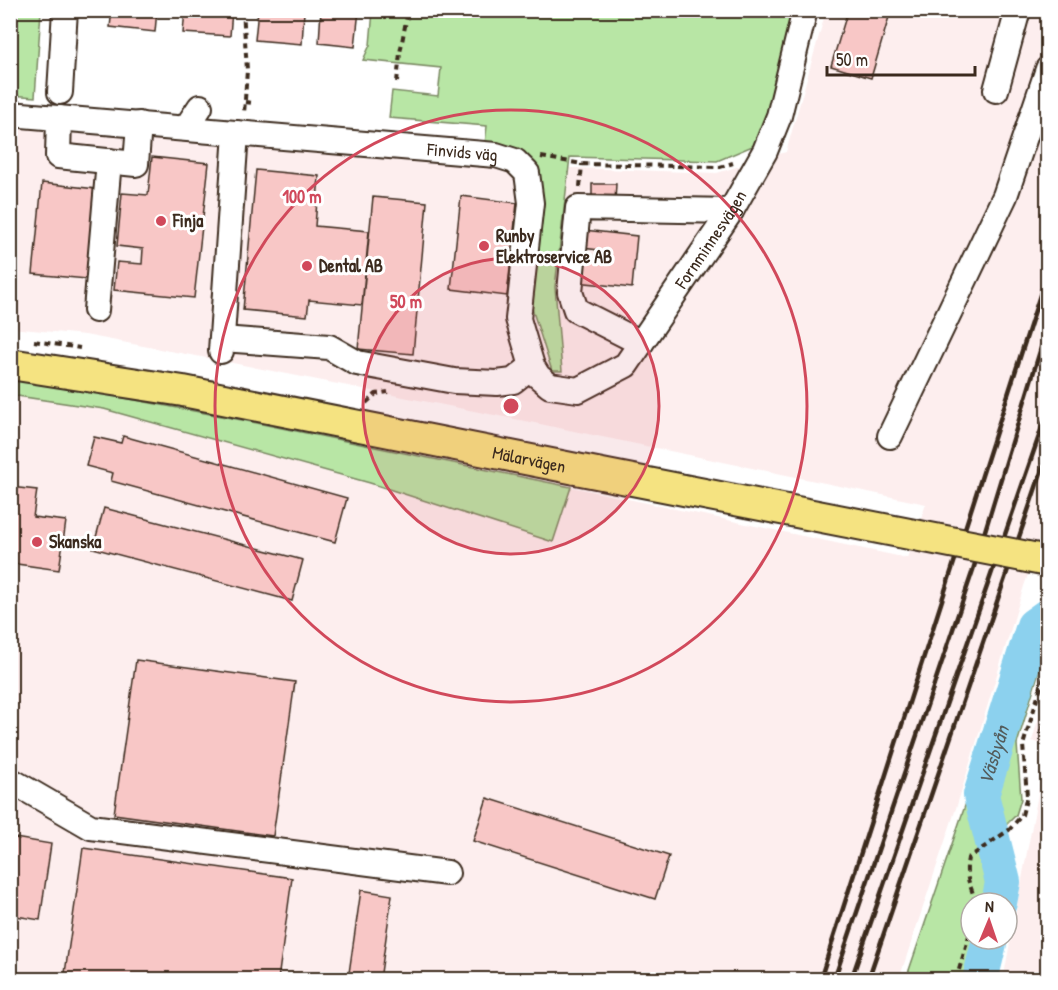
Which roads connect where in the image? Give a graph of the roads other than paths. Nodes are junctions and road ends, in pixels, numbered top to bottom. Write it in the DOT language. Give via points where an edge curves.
graph roads {
  1 [pos="65,10"];
  2 [pos="805,10"];
  3 [pos="1018,10"];
  4 [pos="1047,69"];
  5 [pos="996,90"];
  6 [pos="60,92"];
  7 [pos="200,107"];
  8 [pos="10,114"];
  9 [pos="58,118"];
  10 [pos="139,124"];
  11 [pos="186,128"];
  12 [pos="239,133"];
  13 [pos="110,161"];
  14 [pos="731,211"];
  15 [pos="96,310"];
  16 [pos="641,343"];
  17 [pos="10,364"];
  18 [pos="535,371"];
  19 [pos="890,436"];
  20 [pos="1047,561"];
  21 [pos="10,780"];
  22 [pos="447,873"];
  1 -- 6 [label="street"];
  2 -- 14 [label="street, Fornminnesvägen" via="779,116 765,151"];
  3 -- 5 [label="street"];
  4 -- 19 [label="street" via="1005,196"];
  7 -- 11 [label="street"];
  8 -- 9 [label="street, Finvids väg"];
  9 -- 10 [label="street, Finvids väg"];
  9 -- 13 [label="street" via="58,156"];
  10 -- 11 [label="street, Finvids väg"];
  10 -- 13 [label="street" via="136,164"];
  11 -- 12 [label="street, Finvids väg"];
  12 -- 18 [label="street, Finvids väg" via="496,155 515,161 527,173 531,203 518,319"];
  12 -- 18 [label="street" via="221,345 329,347 357,363 454,381 497,383"];
  13 -- 15 [label="street"];
  14 -- 16 [label="street, Fornminnesvägen"];
  14 -- 16 [label="street" via="578,208 570,292 576,310"];
  16 -- 18 [label="street, Fornminnesvägen" via="626,365 578,390 550,386"];
  17 -- 20 [label="main road, Mälarvägen, bridge" via="183,391"];
  21 -- 22 [label="street" via="91,827"];
}
